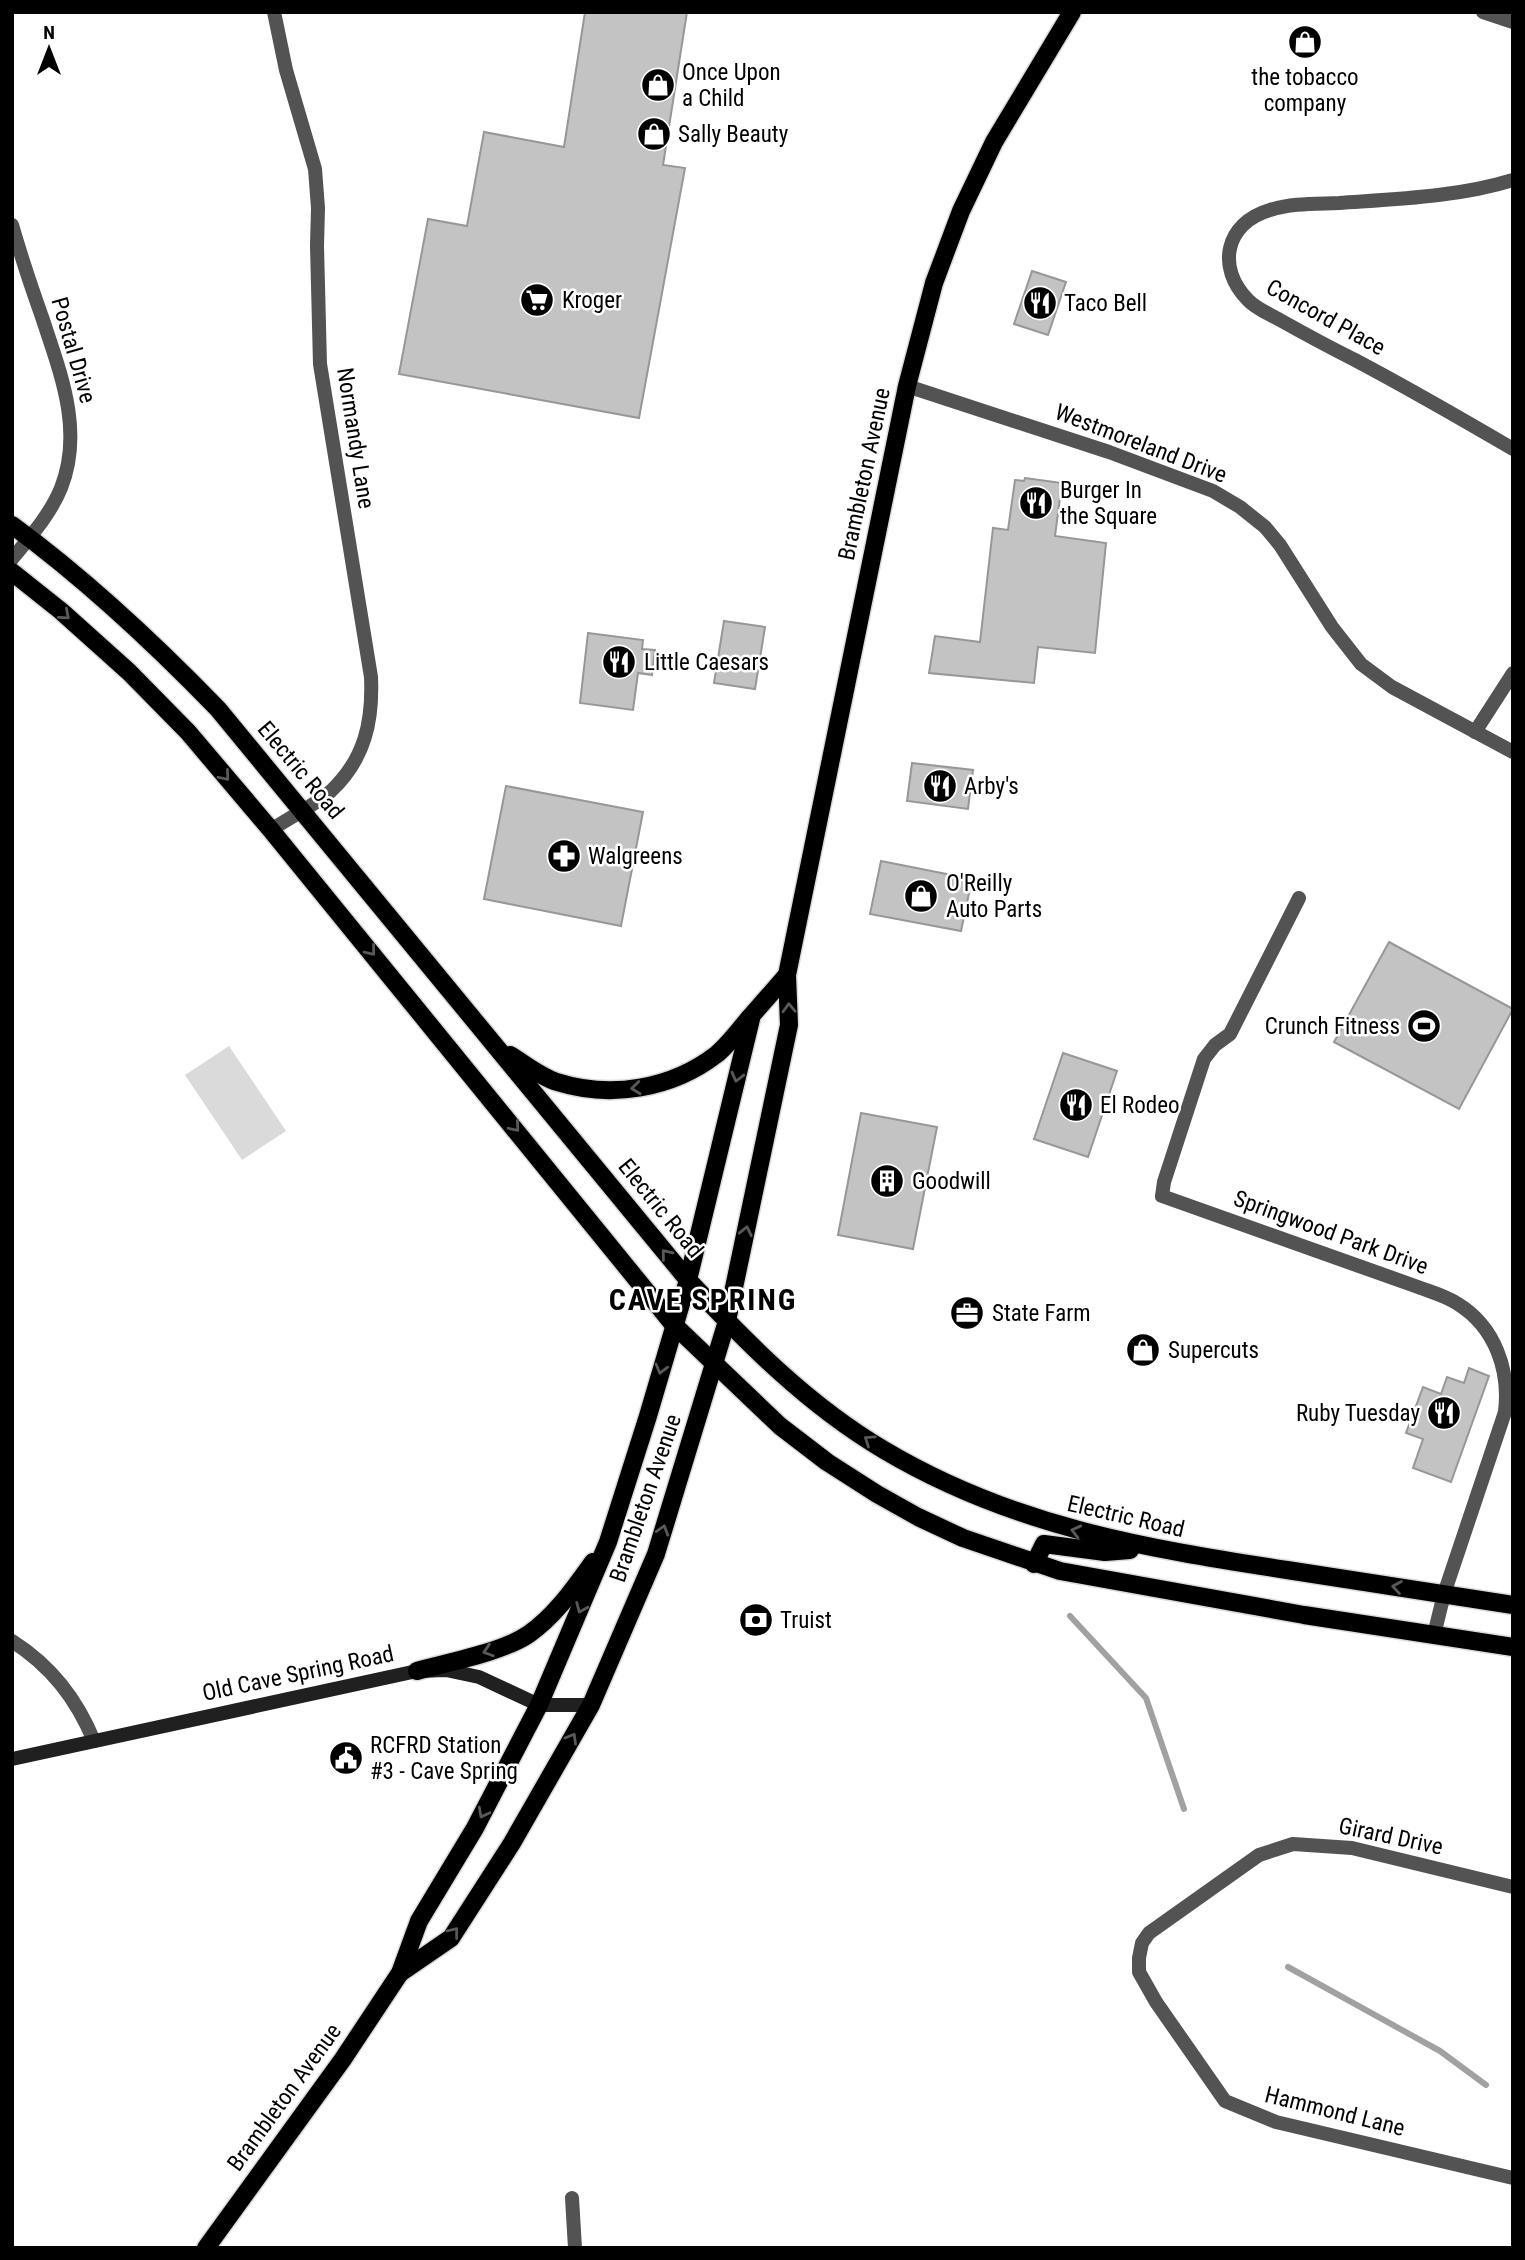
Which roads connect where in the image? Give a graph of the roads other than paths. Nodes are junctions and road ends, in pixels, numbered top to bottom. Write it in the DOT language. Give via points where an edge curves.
graph roads {
  1 [pos="274,12"];
  2 [pos="1072,12"];
  3 [pos="1483,12"];
  4 [pos="1513,22"];
  5 [pos="1513,180"];
  6 [pos="12,225"];
  7 [pos="907,386"];
  8 [pos="1513,449"];
  9 [pos="12,525"];
  10 [pos="30,538"];
  11 [pos="12,559"];
  12 [pos="12,572"];
  13 [pos="1513,673"];
  14 [pos="1475,732"];
  15 [pos="1513,752"];
  16 [pos="302,810"];
  17 [pos="271,830"];
  18 [pos="1299,898"];
  19 [pos="788,975"];
  20 [pos="752,1015"];
  21 [pos="498,1048"];
  22 [pos="688,1280"];
  23 [pos="727,1321"];
  24 [pos="673,1324"];
  25 [pos="715,1365"];
  26 [pos="608,1542"];
  27 [pos="1151,1548"];
  28 [pos="1034,1564"];
  29 [pos="1444,1594"];
  30 [pos="1513,1605"];
  31 [pos="1434,1635"];
  32 [pos="12,1641"];
  33 [pos="1513,1647"];
  34 [pos="417,1671"];
  35 [pos="539,1705"];
  36 [pos="591,1705"];
  37 [pos="94,1741"];
  38 [pos="12,1759"];
  39 [pos="1259,1855"];
  40 [pos="1513,1887"];
  41 [pos="400,1973"];
  42 [pos="1513,2178"];
  43 [pos="572,2198"];
  44 [pos="206,2248"];
  45 [pos="575,2248"];
  1 -- 16 [label="street, Normandy Lane" via="315,169 320,364 371,677 370,724 361,749 330,792"];
  2 -- 7 [label="main road, Brambleton Avenue" via="994,142 961,211 934,283"];
  3 -- 4 [label="street"];
  5 -- 8 [label="street, Concord Place" via="1436,194 1272,209 1245,222 1233,236 1228,257 1231,274 1251,303"];
  6 -- 10 [label="street, Postal Drive" via="64,382 71,435 61,488"];
  7 -- 14 [label="street, Westmoreland Drive" via="1109,452 1213,491 1240,507 1280,545 1361,664 1392,687"];
  7 -- 19 [label="main road, Brambleton Avenue"];
  9 -- 10 [label="main road, Electric Road"];
  10 -- 11 [label="street, Postal Drive"];
  10 -- 16 [label="main road, Electric Road" via="165,653"];
  12 -- 17 [label="main road, one-way" via="129,673 188,732"];
  13 -- 14 [label="street"];
  14 -- 15 [label="street, Westmoreland Drive"];
  16 -- 17 [label="street, Normandy Lane"];
  16 -- 21 [label="main road, Electric Road"];
  17 -- 24 [label="main road, one-way"];
  18 -- 29 [label="street, Springwood Park Drive" via="1230,1034 1204,1059 1163,1196 1457,1303 1483,1329 1505,1370 1505,1412"];
  19 -- 20 [label="main road, Brambleton Avenue"];
  23 -- 19 [label="main road, Brambleton Avenue, one-way" via="789,1025"];
  20 -- 21 [label="main road, one-way" via="718,1053 683,1074 644,1088 597,1091 555,1081"];
  20 -- 22 [label="main road, Brambleton Avenue, one-way"];
  22 -- 21 [label="main road, Electric Road, one-way"];
  22 -- 23 [label="main road, Electric Road"];
  22 -- 24 [label="main road, Brambleton Avenue"];
  23 -- 25 [label="main road, Brambleton Avenue"];
  27 -- 23 [label="main road, Electric Road, one-way" via="1055,1525 939,1480 832,1415"];
  24 -- 25 [label="main road"];
  24 -- 26 [label="main road, Brambleton Avenue, one-way"];
  25 -- 28 [label="main road" via="780,1426 877,1494 962,1538"];
  36 -- 25 [label="main road, Brambleton Avenue, one-way" via="656,1555"];
  26 -- 34 [label="main road, one-way" via="561,1605 528,1635"];
  26 -- 35 [label="main road, Brambleton Avenue, one-way"];
  27 -- 28 [label="main road" via="1105,1552 1044,1544"];
  29 -- 27 [label="main road, Electric Road, one-way"];
  28 -- 31 [label="main road"];
  29 -- 30 [label="main road, Electric Road"];
  29 -- 31 [label="street, Springwood Park Drive"];
  31 -- 33 [label="main road"];
  32 -- 37 [label="street" via="41,1662 67,1690"];
  34 -- 35 [label="street, Old Cave Spring Road" via="479,1676"];
  34 -- 37 [label="street, Old Cave Spring Road"];
  35 -- 36 [label="street, Old Cave Spring Road"];
  35 -- 41 [label="main road, Brambleton Avenue, one-way" via="475,1828 419,1921"];
  41 -- 36 [label="main road, Brambleton Avenue, one-way" via="451,1938"];
  37 -- 38 [label="street, Old Cave Spring Road"];
  39 -- 40 [label="street, Girard Drive" via="1293,1844 1352,1849"];
  39 -- 42 [label="street, Hammond Lane" via="1149,1933 1139,1958 1139,1972 1156,2001 1225,2101 1276,2122"];
  41 -- 44 [label="main road, Brambleton Avenue"];
  43 -- 45 [label="street"];
}
